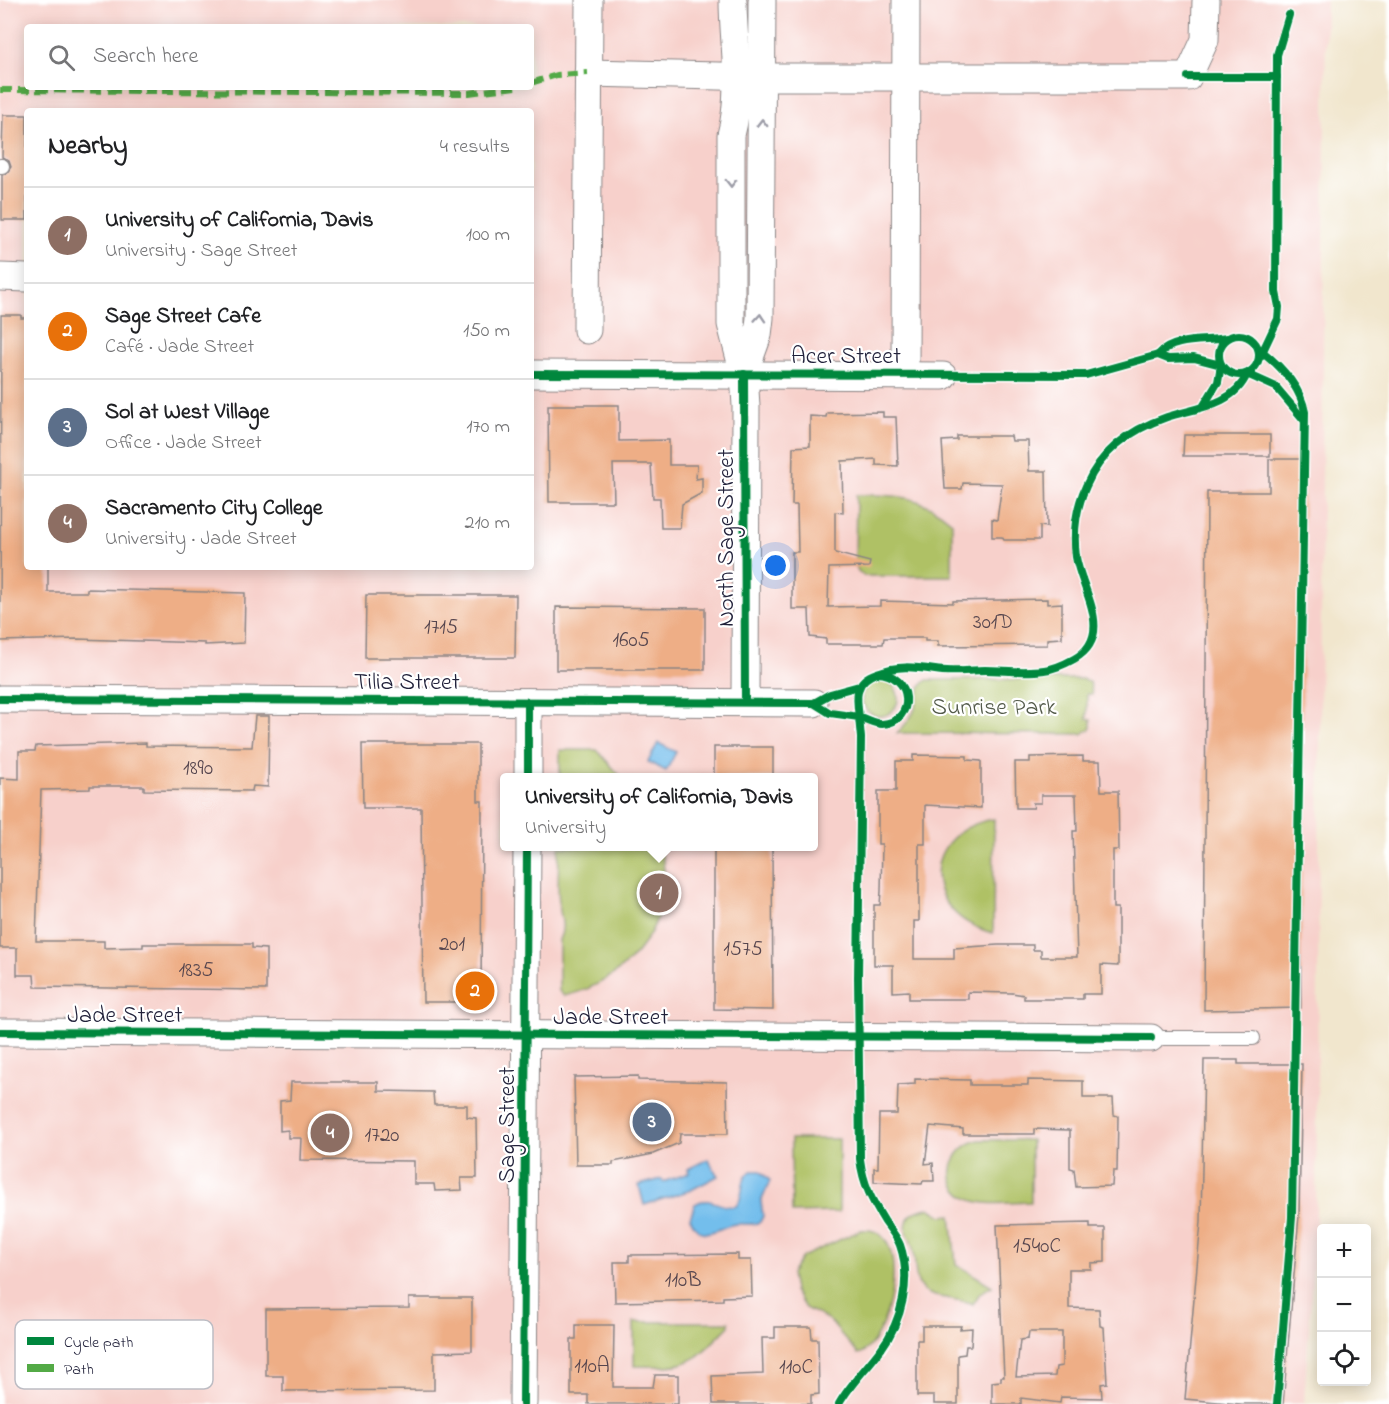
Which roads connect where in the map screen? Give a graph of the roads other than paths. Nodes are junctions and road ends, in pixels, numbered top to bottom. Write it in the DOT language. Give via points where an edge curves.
graph roads {
  1 [pos="589,0"];
  2 [pos="733,0"];
  3 [pos="762,0"];
  4 [pos="906,0"];
  5 [pos="1206,0"];
  6 [pos="588,73"];
  7 [pos="750,76"];
  8 [pos="905,77"];
  9 [pos="0,278"];
  10 [pos="24,278"];
  11 [pos="587,330"];
  12 [pos="534,374"];
  13 [pos="744,374"];
  14 [pos="906,375"];
  15 [pos="943,375"];
  16 [pos="0,699"];
  17 [pos="528,702"];
  18 [pos="745,702"];
  19 [pos="814,703"];
  20 [pos="528,773"];
  21 [pos="527,851"];
  22 [pos="0,1032"];
  23 [pos="526,1035"];
  24 [pos="1151,1038"];
  25 [pos="1253,1038"];
  26 [pos="523,1404"];
  1 -- 6 [label="street"];
  2 -- 7 [label="street, North Sage Street"];
  3 -- 7 [label="street, North Sage Street"];
  4 -- 8 [label="street"];
  5 -- 8 [label="street" via="1205,40 1188,77"];
  6 -- 7 [label="street"];
  6 -- 11 [label="street"];
  7 -- 8 [label="street"];
  7 -- 13 [label="street, North Sage Street" via="731,135 732,324"];
  8 -- 14 [label="street"];
  9 -- 10 [label="street"];
  12 -- 13 [label="street, Acer Street"];
  13 -- 14 [label="street, Acer Street"];
  13 -- 18 [label="street, North Sage Street"];
  14 -- 15 [label="street, Acer Street"];
  16 -- 17 [label="street, Tilia Street"];
  17 -- 18 [label="street, Tilia Street"];
  17 -- 20 [label="street"];
  18 -- 19 [label="street, Tilia Street"];
  21 -- 23 [label="street, Sage Street"];
  22 -- 23 [label="street, Jade Street"];
  23 -- 24 [label="street, Jade Street"];
  23 -- 26 [label="street, Sage Street"];
  24 -- 25 [label="lane"];
}
